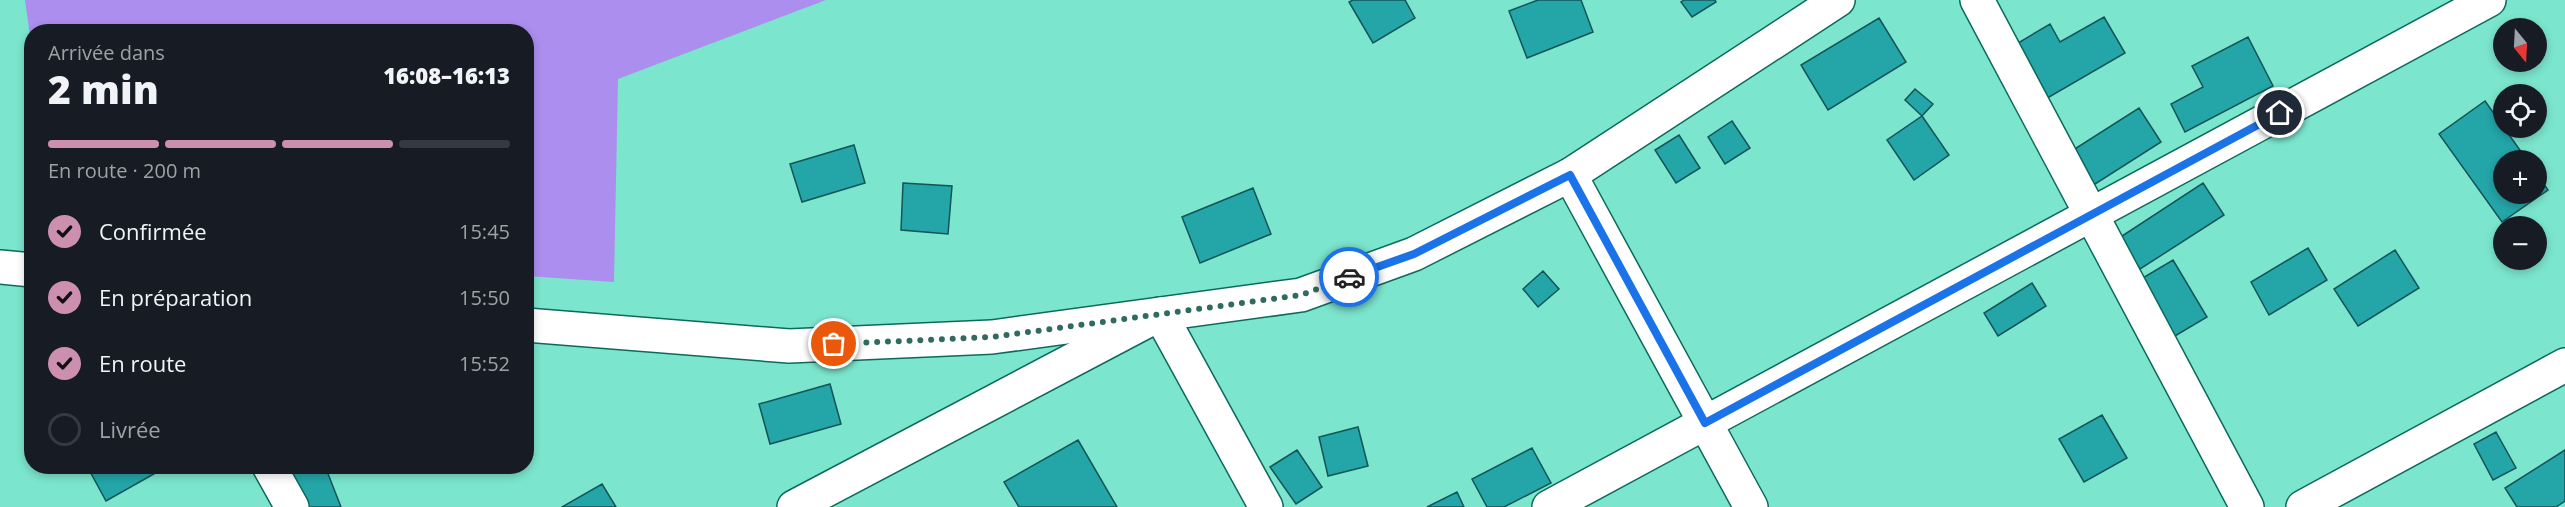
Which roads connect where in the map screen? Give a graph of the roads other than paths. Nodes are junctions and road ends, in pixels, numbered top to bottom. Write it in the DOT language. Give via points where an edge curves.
graph roads {
  1 [pos="1838,0"];
  2 [pos="1977,0"];
  3 [pos="2489,0"];
  4 [pos="1570,175"];
  5 [pos="2092,214"];
  6 [pos="1160,314"];
  7 [pos="534,326"];
  8 [pos="2565,366"];
  9 [pos="1705,423"];
  10 [pos="273,474"];
  11 [pos="291,507"];
  12 [pos="794,507"];
  13 [pos="1266,507"];
  14 [pos="1549,507"];
  15 [pos="1751,507"];
  16 [pos="2247,507"];
  17 [pos="2303,507"];
  1 -- 4 [label="street"];
  2 -- 5 [label="street"];
  3 -- 5 [label="street"];
  4 -- 6 [label="street" via="1414,254 1301,295"];
  4 -- 9 [label="street"];
  5 -- 9 [label="street"];
  5 -- 16 [label="street"];
  6 -- 7 [label="street" via="992,337 789,346"];
  6 -- 12 [label="street"];
  6 -- 13 [label="street"];
  8 -- 17 [label="street"];
  9 -- 14 [label="street"];
  9 -- 15 [label="street"];
  10 -- 11 [label="street"];
}
